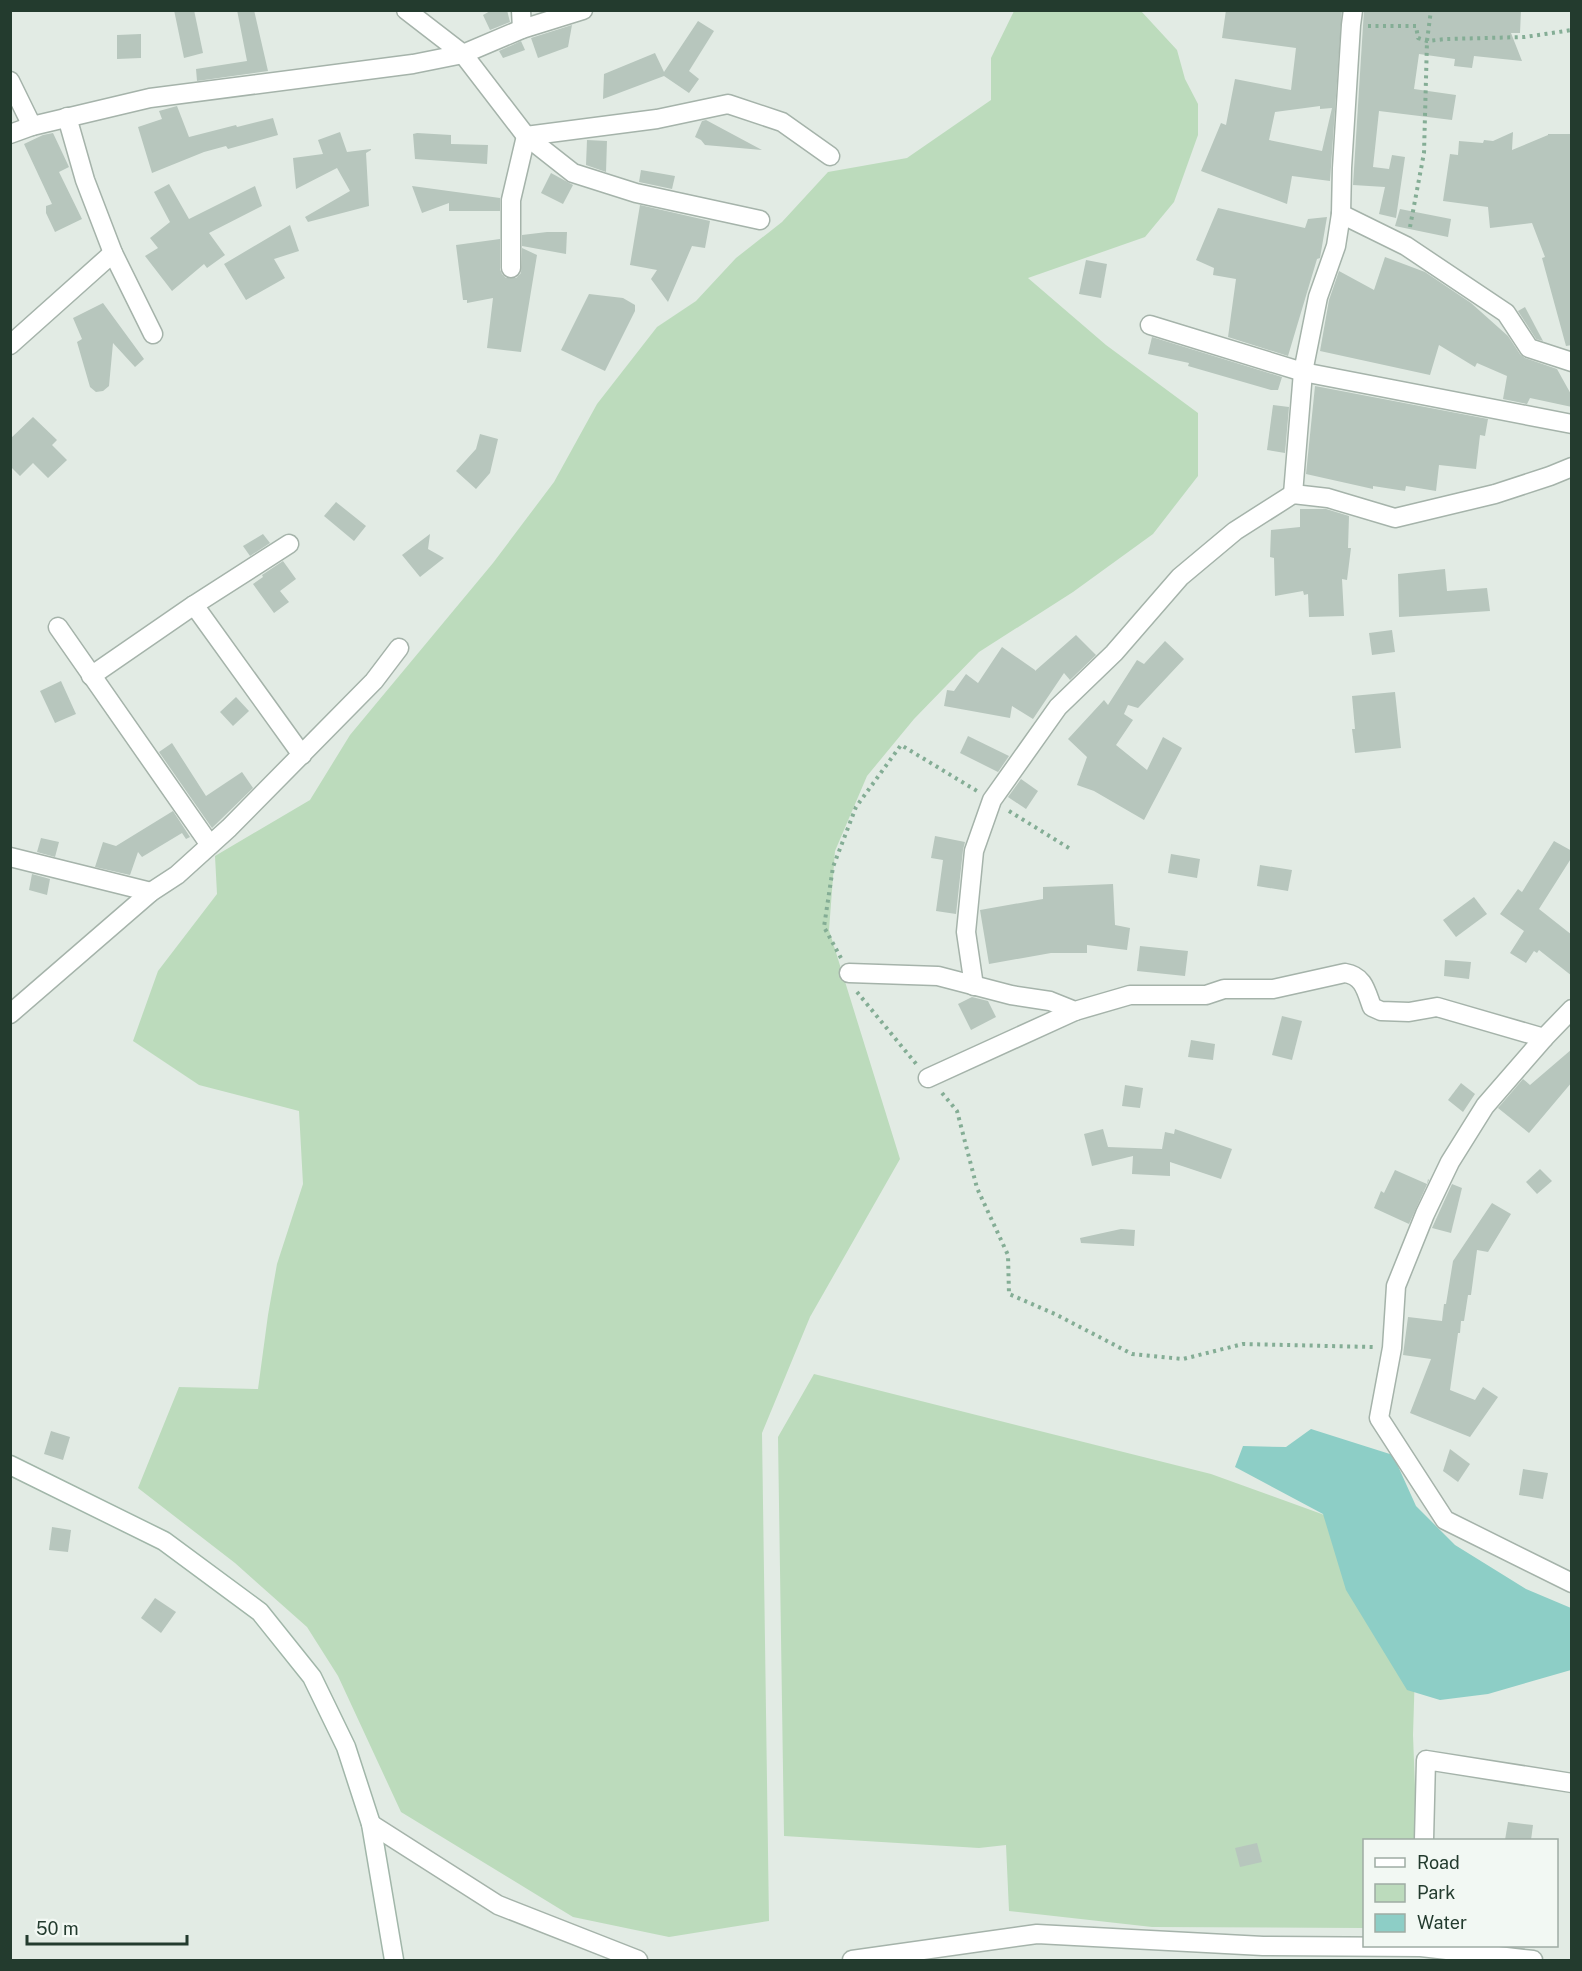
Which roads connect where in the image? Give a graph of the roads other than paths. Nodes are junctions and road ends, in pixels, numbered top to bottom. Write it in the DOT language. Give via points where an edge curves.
graph roads {
  1 [pos="406,10"];
  2 [pos="521,10"];
  3 [pos="583,10"];
  4 [pos="1352,18"];
  5 [pos="522,30"];
  6 [pos="463,54"];
  7 [pos="10,81"];
  8 [pos="67,117"];
  9 [pos="32,126"];
  10 [pos="10,134"];
  11 [pos="526,136"];
  12 [pos="830,156"];
  13 [pos="1341,214"];
  14 [pos="760,220"];
  15 [pos="113,253"];
  16 [pos="511,268"];
  17 [pos="1150,325"];
  18 [pos="153,333"];
  19 [pos="10,345"];
  20 [pos="1572,362"];
  21 [pos="1303,372"];
  22 [pos="1572,424"];
  23 [pos="1572,467"];
  24 [pos="1293,494"];
  25 [pos="289,544"];
  26 [pos="194,605"];
  27 [pos="58,627"];
  28 [pos="399,648"];
  29 [pos="91,676"];
  30 [pos="302,755"];
  31 [pos="210,845"];
  32 [pos="10,857"];
  33 [pos="151,892"];
  34 [pos="849,973"];
  35 [pos="974,986"];
  36 [pos="1572,1009"];
  37 [pos="12,1010"];
  38 [pos="1075,1011"];
  39 [pos="1544,1038"];
  40 [pos="928,1078"];
  41 [pos="10,1465"];
  42 [pos="1572,1582"];
  43 [pos="1572,1783"];
  44 [pos="371,1824"];
  45 [pos="1424,1839"];
  46 [pos="1423,1951"];
  47 [pos="394,1960"];
  48 [pos="638,1960"];
  49 [pos="852,1960"];
  50 [pos="1533,1960"];
  1 -- 6 [label="street"];
  2 -- 5 [label="street"];
  3 -- 5 [label="street"];
  4 -- 13 [label="street"];
  5 -- 6 [label="street"];
  6 -- 8 [label="street" via="150,98"];
  6 -- 11 [label="street"];
  7 -- 9 [label="street"];
  8 -- 9 [label="street"];
  8 -- 15 [label="street" via="85,180"];
  9 -- 10 [label="street"];
  11 -- 12 [label="street" via="657,119 728,104 782,122"];
  11 -- 14 [label="street" via="573,173 636,193"];
  11 -- 16 [label="street" via="511,200"];
  13 -- 20 [label="street" via="1406,246 1506,314 1529,348"];
  13 -- 21 [label="street"];
  15 -- 18 [label="street"];
  15 -- 19 [label="street"];
  17 -- 21 [label="street"];
  21 -- 22 [label="street"];
  21 -- 24 [label="street"];
  23 -- 24 [label="street" via="1495,494 1395,518 1328,498"];
  24 -- 35 [label="street" via="1235,531 1180,577 1114,653 1058,707 992,800 975,851 966,932"];
  25 -- 26 [label="street"];
  26 -- 29 [label="street"];
  26 -- 30 [label="street"];
  27 -- 29 [label="street"];
  28 -- 30 [label="street" via="374,681"];
  29 -- 31 [label="street"];
  30 -- 31 [label="street"];
  31 -- 33 [label="street"];
  32 -- 33 [label="street"];
  33 -- 37 [label="street"];
  34 -- 35 [label="street" via="938,976"];
  35 -- 38 [label="street" via="1050,1001"];
  36 -- 39 [label="street"];
  38 -- 39 [label="street" via="1130,994 1206,995 1224,989 1273,989 1345,973 1355,974 1372,1007 1381,1011 1437,1007"];
  38 -- 40 [label="street"];
  39 -- 42 [label="street" via="1485,1106 1450,1162 1425,1214 1396,1286 1392,1348 1379,1418 1445,1520"];
  41 -- 44 [label="street" via="164,1541 260,1612 312,1677 346,1747"];
  43 -- 45 [label="street" via="1426,1760"];
  44 -- 47 [label="street"];
  44 -- 48 [label="street" via="498,1905"];
  46 -- 49 [label="street" via="1037,1934"];
  46 -- 50 [label="street"];
}
